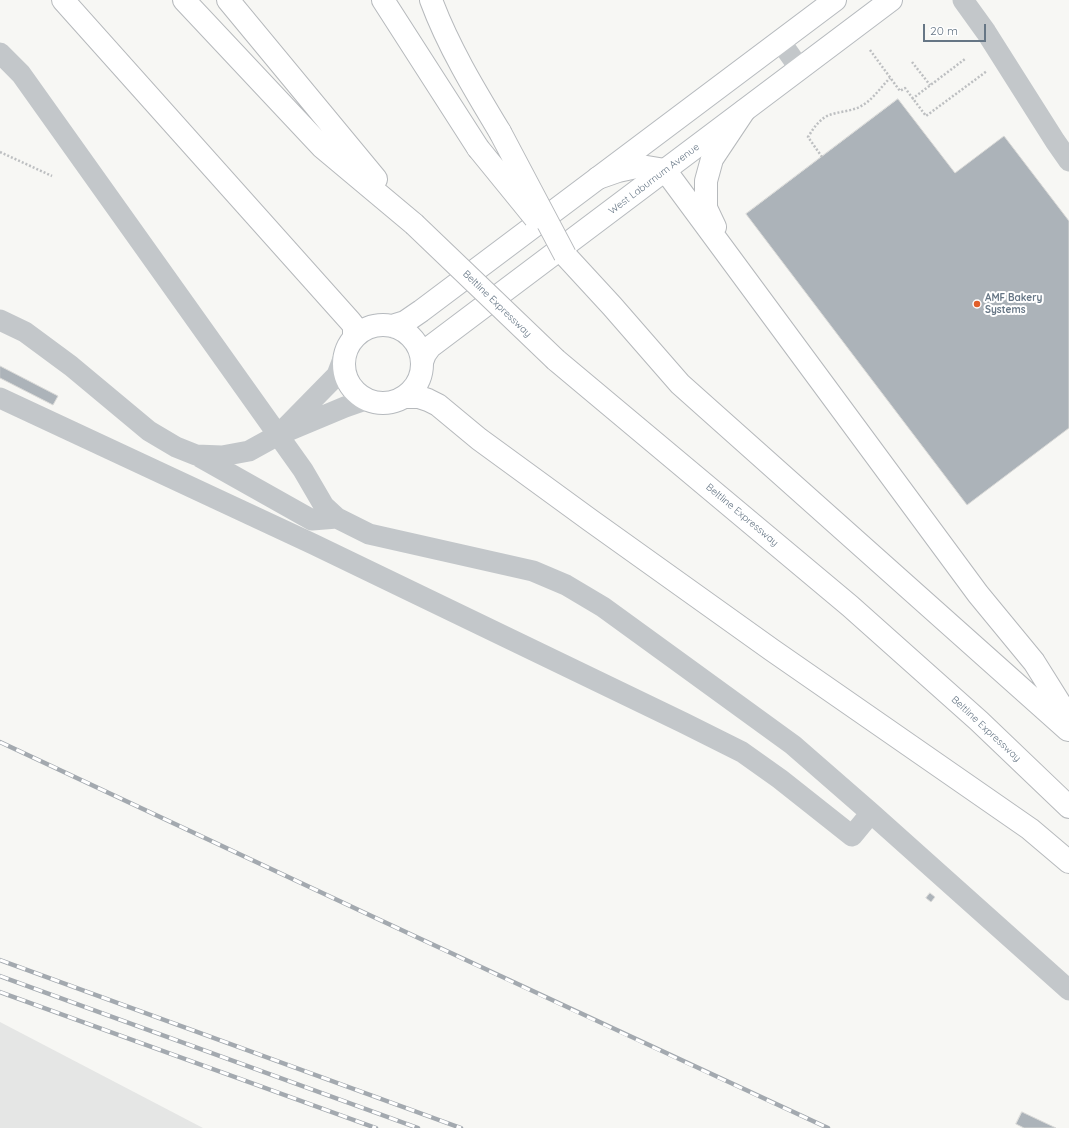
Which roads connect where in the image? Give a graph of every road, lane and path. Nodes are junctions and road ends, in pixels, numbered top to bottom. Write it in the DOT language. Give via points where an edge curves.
graph roads {
  1 [pos="63,0"];
  2 [pos="184,0"];
  3 [pos="228,0"];
  4 [pos="383,0"];
  5 [pos="431,0"];
  6 [pos="835,0"];
  7 [pos="891,0"];
  8 [pos="963,0"];
  9 [pos="780,41"];
  10 [pos="870,50"];
  11 [pos="0,54"];
  12 [pos="965,59"];
  13 [pos="912,62"];
  14 [pos="800,69"];
  15 [pos="989,69"];
  16 [pos="890,78"];
  17 [pos="930,86"];
  18 [pos="912,99"];
  19 [pos="744,111"];
  20 [pos="0,152"];
  21 [pos="822,157"];
  22 [pos="1069,161"];
  23 [pos="665,170"];
  24 [pos="52,176"];
  25 [pos="598,178"];
  26 [pos="414,224"];
  27 [pos="726,252"];
  28 [pos="565,255"];
  29 [pos="0,320"];
  30 [pos="392,326"];
  31 [pos="354,337"];
  32 [pos="343,359"];
  33 [pos="422,362"];
  34 [pos="0,398"];
  35 [pos="405,398"];
  36 [pos="365,400"];
  37 [pos="278,435"];
  38 [pos="196,455"];
  39 [pos="337,518"];
  40 [pos="1069,718"];
  41 [pos="1069,731"];
  42 [pos="1069,807"];
  43 [pos="871,813"];
  44 [pos="1069,862"];
  45 [pos="1069,990"];
  1 -- 31 [label="main road" via="350,321 354,326"];
  2 -- 26 [label="main road" via="322,147"];
  3 -- 26 [label="main road"];
  4 -- 28 [label="main road, bridge" via="478,148"];
  5 -- 28 [label="main road, bridge" via="436,15 470,81"];
  6 -- 9 [label="main road"];
  7 -- 14 [label="main road, West Laburnum Avenue"];
  8 -- 22 [label="street"];
  9 -- 14 [label="street"];
  9 -- 25 [label="main road"];
  10 -- 16 [label="path"];
  11 -- 37 [label="street" via="21,74"];
  12 -- 17 [label="path"];
  13 -- 17 [label="path"];
  14 -- 19 [label="main road, West Laburnum Avenue"];
  15 -- 18 [label="path" via="926,116"];
  16 -- 18 [label="path" via="900,91 905,88"];
  16 -- 21 [label="path" via="863,105 828,116 814,127 808,137"];
  17 -- 18 [label="path"];
  19 -- 23 [label="main road, West Laburnum Avenue"];
  19 -- 27 [label="main road" via="712,159 706,181 706,208"];
  20 -- 24 [label="path"];
  23 -- 25 [label="main road" via="641,166"];
  23 -- 27 [label="main road"];
  23 -- 33 [label="main road, West Laburnum Avenue" via="430,347"];
  25 -- 30 [label="main road" via="421,311 405,322"];
  26 -- 42 [label="main road, Beltline Expressway, bridge" via="556,360 850,606 979,721"];
  27 -- 40 [label="main road" via="983,601 1034,662"];
  28 -- 41 [label="main road" via="680,384"];
  29 -- 38 [label="street" via="25,332 71,366 149,431"];
  30 -- 31 [label="main road" via="378,325 365,329"];
  30 -- 33 [label="main road, West Laburnum Avenue" via="414,339 420,350"];
  31 -- 32 [label="main road"];
  32 -- 36 [label="main road" via="347,383"];
  32 -- 37 [label="street" via="337,375"];
  33 -- 35 [label="main road, West Laburnum Avenue" via="421,376"];
  34 -- 43 [label="street" via="320,547 742,752 852,836"];
  35 -- 36 [label="main road" via="392,403 378,404"];
  35 -- 44 [label="main road" via="419,398 438,405 479,439 590,520 1030,829"];
  36 -- 37 [label="street"];
  37 -- 38 [label="street" via="249,451 222,456"];
  37 -- 39 [label="street" via="324,506"];
  38 -- 39 [label="street" via="312,520"];
  39 -- 43 [label="street" via="369,534 533,571 566,585 603,607 793,745"];
  43 -- 45 [label="street"];
}
